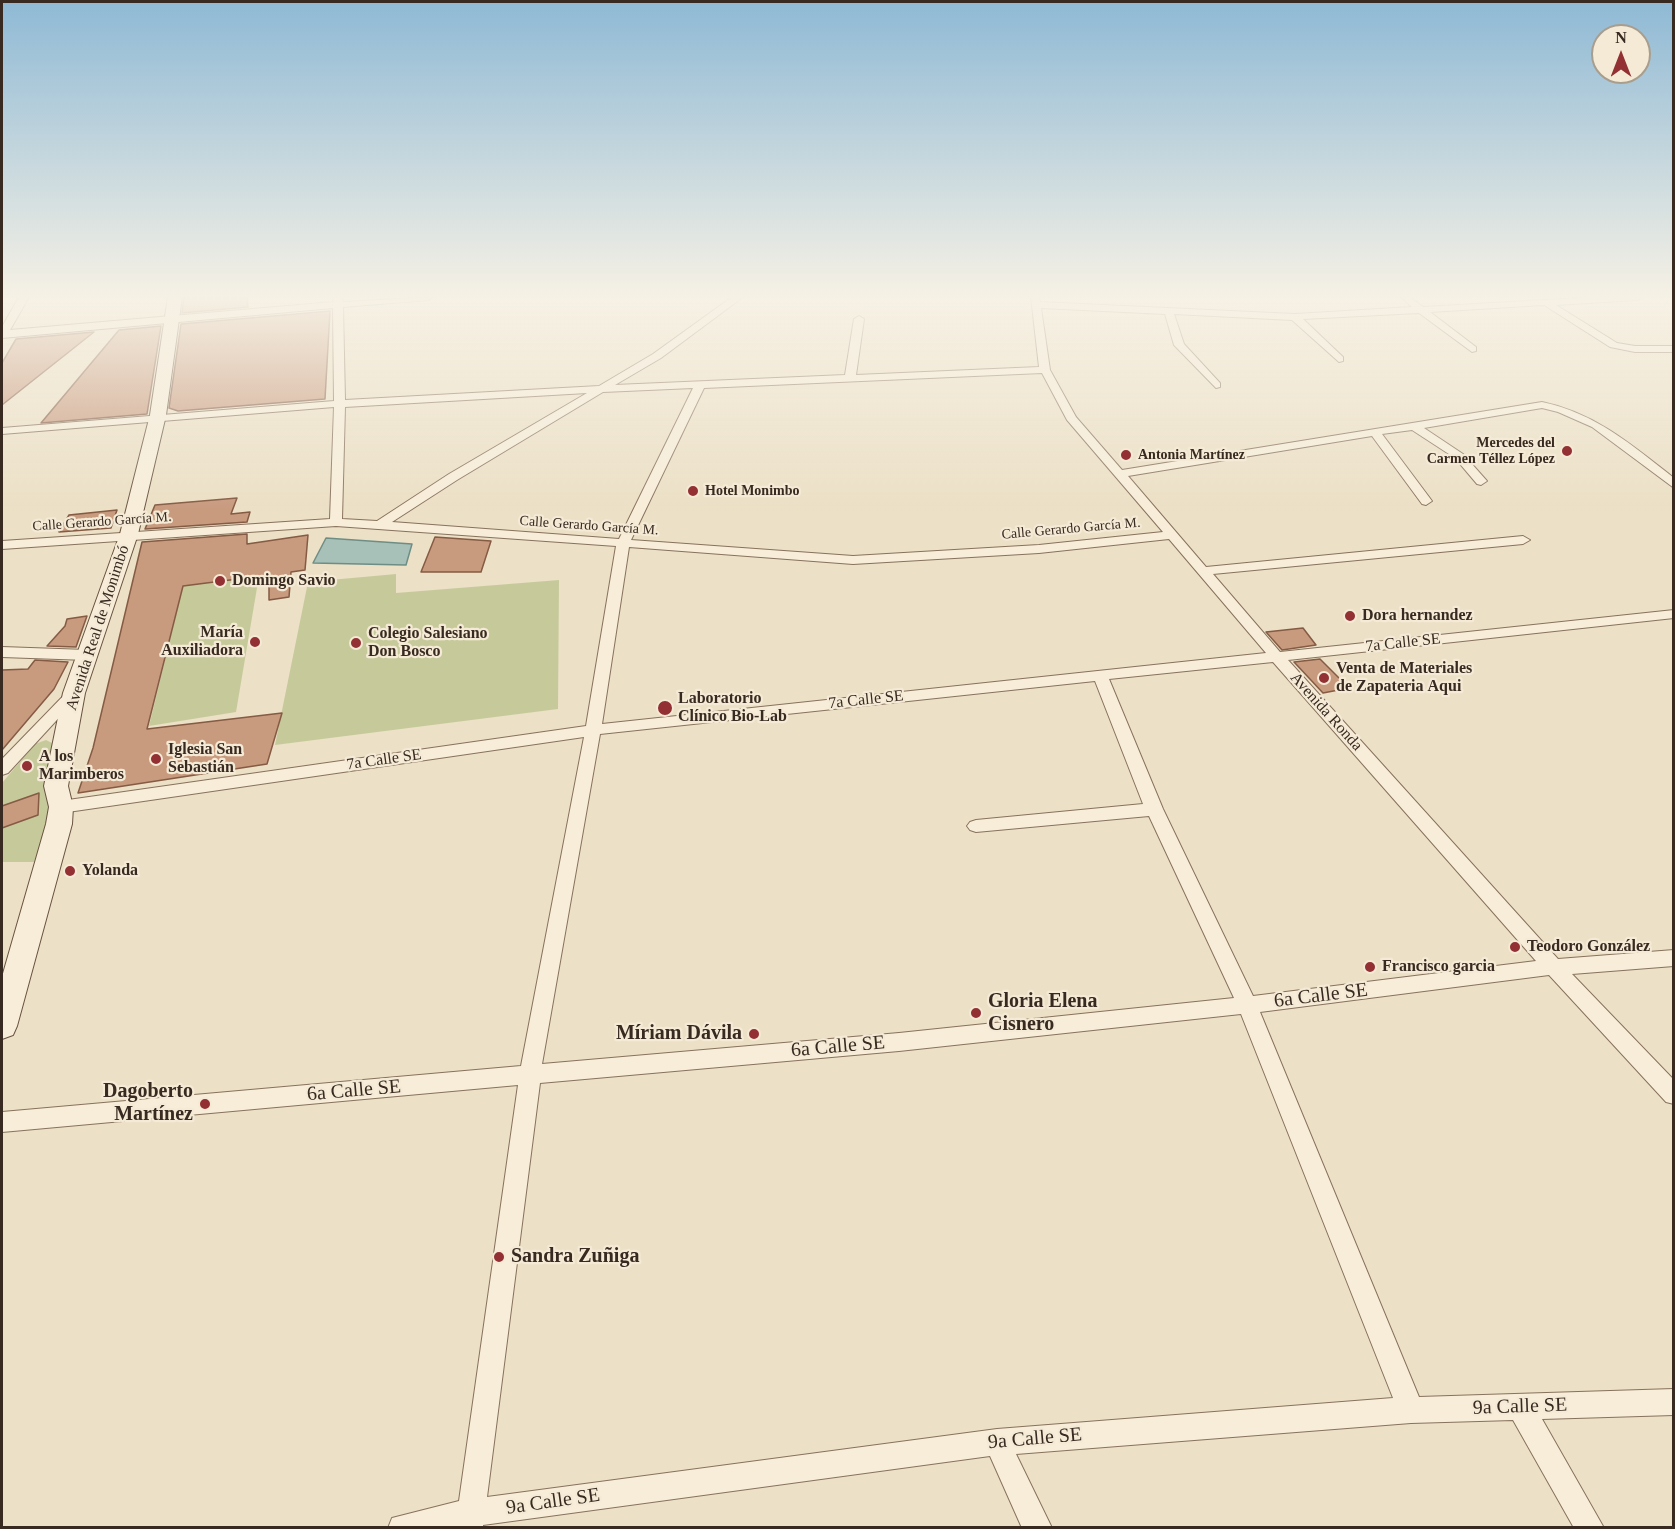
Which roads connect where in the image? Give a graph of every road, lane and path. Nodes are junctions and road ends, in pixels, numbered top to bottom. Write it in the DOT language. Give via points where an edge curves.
graph roads {
  1 [pos="165,368"];
  2 [pos="340,368"];
  3 [pos="636,368"];
  4 [pos="852,368"];
  5 [pos="1201,368"];
  6 [pos="1045,370"];
  7 [pos="850,379"];
  8 [pos="700,385"];
  9 [pos="1216,385"];
  10 [pos="602,389"];
  11 [pos="340,405"];
  12 [pos="158,415"];
  13 [pos="1414,426"];
  14 [pos="2,431"];
  15 [pos="1375,433"];
  16 [pos="1118,474"];
  17 [pos="1481,481"];
  18 [pos="1674,484"];
  19 [pos="1426,501"];
  20 [pos="336,522"];
  21 [pos="378,526"];
  22 [pos="129,534"];
  23 [pos="1174,535"];
  24 [pos="1524,540"];
  25 [pos="623,543"];
  26 [pos="2,545"];
  27 [pos="1204,571"];
  28 [pos="1674,614"];
  29 [pos="2,652"];
  30 [pos="87,655"];
  31 [pos="1276,656"];
  32 [pos="1100,675"];
  33 [pos="74,693"];
  34 [pos="593,730"];
  35 [pos="2,769"];
  36 [pos="61,807"];
  37 [pos="1154,809"];
  38 [pos="976,826"];
  39 [pos="1674,958"];
  40 [pos="1553,967"];
  41 [pos="1247,1005"];
  42 [pos="2,1026"];
  43 [pos="530,1075"];
  44 [pos="1674,1095"];
  45 [pos="2,1122"];
  46 [pos="1674,1402"];
  47 [pos="1520,1406"];
  48 [pos="1411,1410"];
  49 [pos="998,1442"];
  50 [pos="469,1520"];
  51 [pos="402,1527"];
  52 [pos="1038,1527"];
  53 [pos="1590,1527"];
  1 -- 12 [label="street, Avenida Real de Monimbó"];
  2 -- 11 [label="street"];
  3 -- 10 [label="street"];
  4 -- 7 [label="street"];
  5 -- 9 [label="street"];
  6 -- 7 [label="street"];
  6 -- 16 [label="street, Avenida Ronda" via="1071,417"];
  7 -- 8 [label="street"];
  8 -- 10 [label="street"];
  8 -- 25 [label="street"];
  10 -- 11 [label="street"];
  10 -- 21 [label="street"];
  11 -- 12 [label="street"];
  11 -- 20 [label="street"];
  12 -- 14 [label="street"];
  12 -- 22 [label="street, Avenida Real de Monimbó"];
  13 -- 15 [label="street"];
  13 -- 17 [label="street" via="1459,456"];
  13 -- 18 [label="street" via="1520,407 1562,408 1590,420"];
  15 -- 16 [label="street"];
  15 -- 19 [label="street"];
  16 -- 23 [label="street, Avenida Ronda"];
  20 -- 21 [label="street, Calle Gerardo García M."];
  20 -- 22 [label="street, Calle Gerardo García M."];
  21 -- 25 [label="street, Calle Gerardo García M."];
  22 -- 26 [label="street, Calle Gerardo García M."];
  22 -- 30 [label="street, Avenida Real de Monimbó"];
  23 -- 25 [label="street, Calle Gerardo García M." via="1040,549 853,560"];
  23 -- 27 [label="street, Avenida Ronda"];
  24 -- 27 [label="street"];
  25 -- 34 [label="street"];
  27 -- 31 [label="street, Avenida Ronda"];
  28 -- 31 [label="street, 7a Calle SE"];
  29 -- 30 [label="street"];
  30 -- 33 [label="street, Avenida Real de Monimbó"];
  31 -- 32 [label="street, 7a Calle SE"];
  31 -- 40 [label="street, Avenida Ronda"];
  32 -- 34 [label="street, 7a Calle SE"];
  32 -- 37 [label="street"];
  33 -- 35 [label="street"];
  33 -- 36 [label="street, Avenida Real de Monimbó" via="56,786"];
  34 -- 36 [label="street, 7a Calle SE"];
  34 -- 43 [label="street"];
  36 -- 42 [label="street, Avenida Real de Monimbó"];
  37 -- 38 [label="street"];
  37 -- 41 [label="street"];
  39 -- 40 [label="street, 6a Calle SE"];
  40 -- 41 [label="street, 6a Calle SE"];
  40 -- 44 [label="street, Avenida Ronda"];
  41 -- 43 [label="street, 6a Calle SE" via="899,1042"];
  41 -- 48 [label="street"];
  43 -- 45 [label="street, 6a Calle SE"];
  43 -- 50 [label="street"];
  46 -- 47 [label="street, 9a Calle SE"];
  47 -- 48 [label="street, 9a Calle SE"];
  47 -- 53 [label="street"];
  48 -- 49 [label="street, 9a Calle SE"];
  49 -- 50 [label="street, 9a Calle SE"];
  49 -- 52 [label="street"];
  50 -- 51 [label="street, 9a Calle SE"];
}
